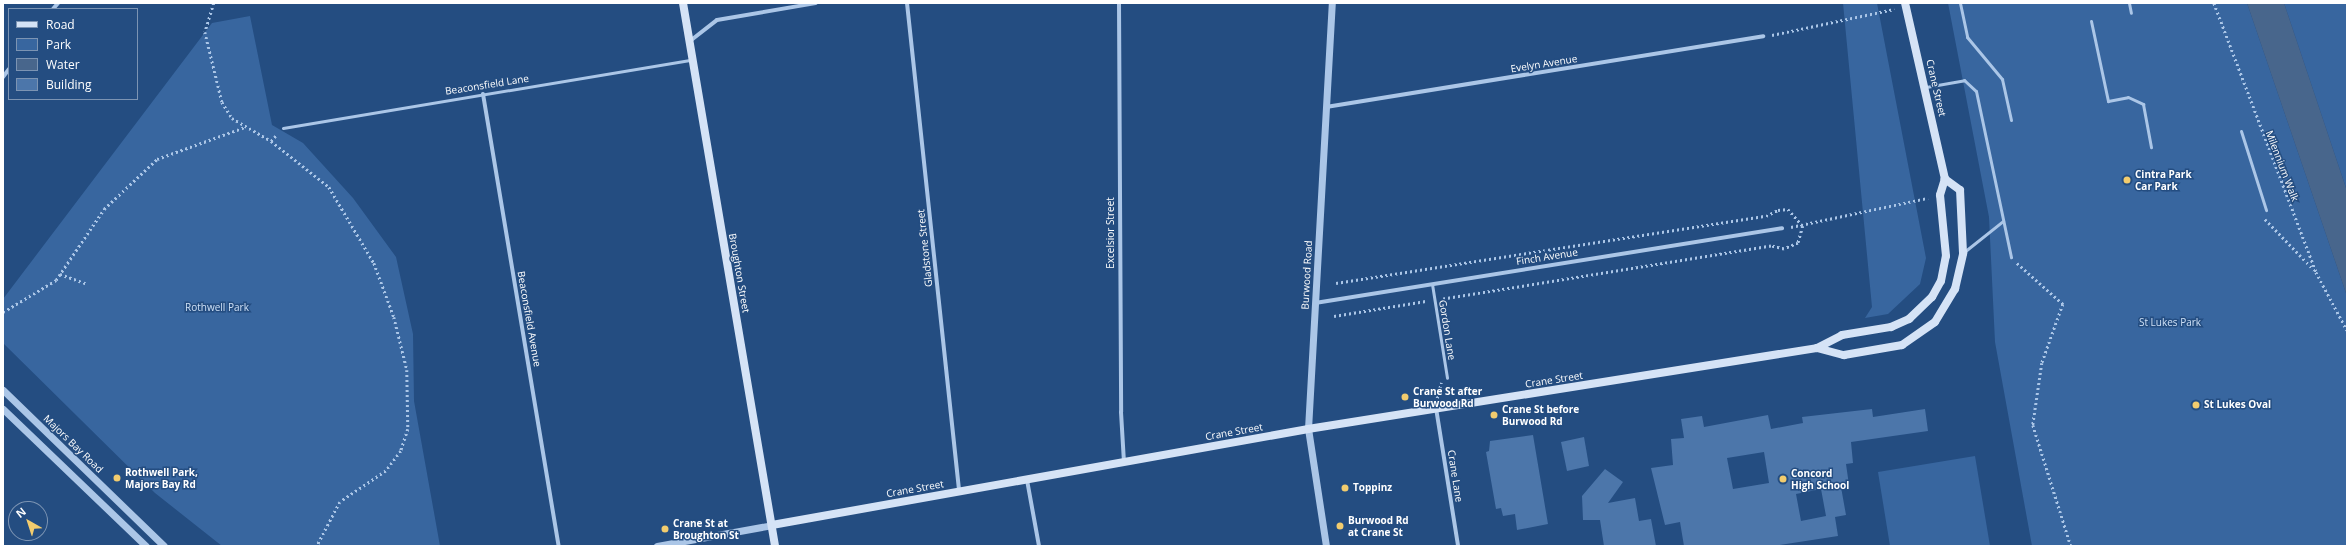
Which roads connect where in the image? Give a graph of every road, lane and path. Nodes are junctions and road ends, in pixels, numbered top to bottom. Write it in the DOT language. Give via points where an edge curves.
graph roads {
  1 [pos="214,3"];
  2 [pos="683,3"];
  3 [pos="816,3"];
  4 [pos="907,3"];
  5 [pos="1119,3"];
  6 [pos="1332,3"];
  7 [pos="1960,3"];
  8 [pos="2129,3"];
  9 [pos="2214,3"];
  10 [pos="1906,5"];
  11 [pos="2131,13"];
  12 [pos="2091,21"];
  13 [pos="1763,36"];
  14 [pos="690,41"];
  15 [pos="694,59"];
  16 [pos="1926,88"];
  17 [pos="483,94"];
  18 [pos="1326,107"];
  19 [pos="2011,120"];
  20 [pos="246,126"];
  21 [pos="283,128"];
  22 [pos="2241,130"];
  23 [pos="2152,147"];
  24 [pos="1945,179"];
  25 [pos="1940,195"];
  26 [pos="2266,210"];
  27 [pos="2262,216"];
  28 [pos="2003,221"];
  29 [pos="1803,226"];
  30 [pos="1782,228"];
  31 [pos="1963,253"];
  32 [pos="2011,257"];
  33 [pos="2316,272"];
  34 [pos="60,274"];
  35 [pos="87,284"];
  36 [pos="1336,284"];
  37 [pos="1432,284"];
  38 [pos="1435,300"];
  39 [pos="1315,303"];
  40 [pos="3,312"];
  41 [pos="1334,316"];
  42 [pos="2347,330"];
  43 [pos="1817,348"];
  44 [pos="1447,378"];
  45 [pos="3,390"];
  46 [pos="1436,408"];
  47 [pos="3,409"];
  48 [pos="1308,429"];
  49 [pos="1124,462"];
  50 [pos="1027,479"];
  51 [pos="960,491"];
  52 [pos="772,525"];
  53 [pos="146,546"];
  54 [pos="164,546"];
  55 [pos="317,546"];
  56 [pos="559,546"];
  57 [pos="657,546"];
  58 [pos="775,546"];
  59 [pos="1039,546"];
  60 [pos="1326,546"];
  61 [pos="1458,546"];
  62 [pos="2072,546"];
  1 -- 20 [label="path" via="205,32 222,102 232,118"];
  2 -- 14 [label="main road, Broughton Street"];
  3 -- 14 [label="street" via="717,20"];
  4 -- 51 [label="street, Gladstone Street"];
  5 -- 49 [label="street, Excelsior Street" via="1120,412"];
  6 -- 18 [label="street, Burwood Road"];
  7 -- 19 [label="lane" via="1967,37 2002,79"];
  8 -- 11 [label="lane"];
  9 -- 33 [label="path, Milennium Walk"];
  10 -- 13 [label="path"];
  10 -- 16 [label="main road, Crane Street"];
  12 -- 23 [label="lane" via="2108,101 2128,97 2143,104"];
  13 -- 18 [label="street, Evelyn Avenue"];
  14 -- 15 [label="main road, Broughton Street"];
  15 -- 17 [label="lane, Beaconsfield Lane"];
  15 -- 52 [label="main road, Broughton Street"];
  16 -- 24 [label="main road, Crane Street"];
  16 -- 28 [label="lane" via="1964,80 1976,91"];
  17 -- 21 [label="lane, Beaconsfield Lane"];
  17 -- 56 [label="street, Beaconsfield Avenue"];
  18 -- 39 [label="street, Burwood Road"];
  20 -- 34 [label="path" via="157,159 104,209"];
  20 -- 55 [label="path" via="317,176 350,219 384,286 407,370 408,428 401,451 386,471 340,502 324,539"];
  22 -- 26 [label="lane"];
  24 -- 25 [label="main road, Crane Street"];
  24 -- 31 [label="main road, Crane Street" via="1960,190"];
  25 -- 29 [label="path"];
  25 -- 43 [label="main road, Crane Street" via="1946,256 1941,281 1932,297 1909,319 1891,327 1842,336"];
  27 -- 33 [label="path"];
  28 -- 31 [label="lane"];
  28 -- 32 [label="lane"];
  29 -- 30 [label="path"];
  29 -- 36 [label="path" via="1788,209 1778,210 1766,216"];
  29 -- 38 [label="path" via="1798,243 1784,249 1771,246"];
  30 -- 37 [label="street, Finch Avenue"];
  31 -- 43 [label="main road, Crane Street" via="1960,272 1949,300 1935,322 1919,335 1902,345 1844,355"];
  32 -- 62 [label="path" via="2063,304 2042,363 2033,425"];
  33 -- 42 [label="path, Milennium Walk"];
  34 -- 35 [label="path"];
  34 -- 40 [label="path" via="56,280"];
  37 -- 38 [label="lane, Gordon Lane"];
  37 -- 39 [label="street, Finch Avenue"];
  38 -- 41 [label="path"];
  38 -- 44 [label="lane, Gordon Lane"];
  39 -- 48 [label="street, Burwood Road"];
  43 -- 46 [label="main road, Crane Street"];
  44 -- 46 [label="path" via="1437,393"];
  45 -- 54 [label="street, Majors Bay Road"];
  46 -- 48 [label="main road, Crane Street"];
  46 -- 61 [label="street, Crane Lane"];
  47 -- 53 [label="street"];
  48 -- 49 [label="main road, Crane Street"];
  48 -- 60 [label="street, Burwood Road"];
  49 -- 50 [label="main road, Crane Street"];
  50 -- 51 [label="main road, Crane Street"];
  50 -- 59 [label="street"];
  51 -- 52 [label="main road, Crane Street"];
  52 -- 57 [label="street, Crane Street"];
  52 -- 58 [label="main road, Broughton Street"];
}
